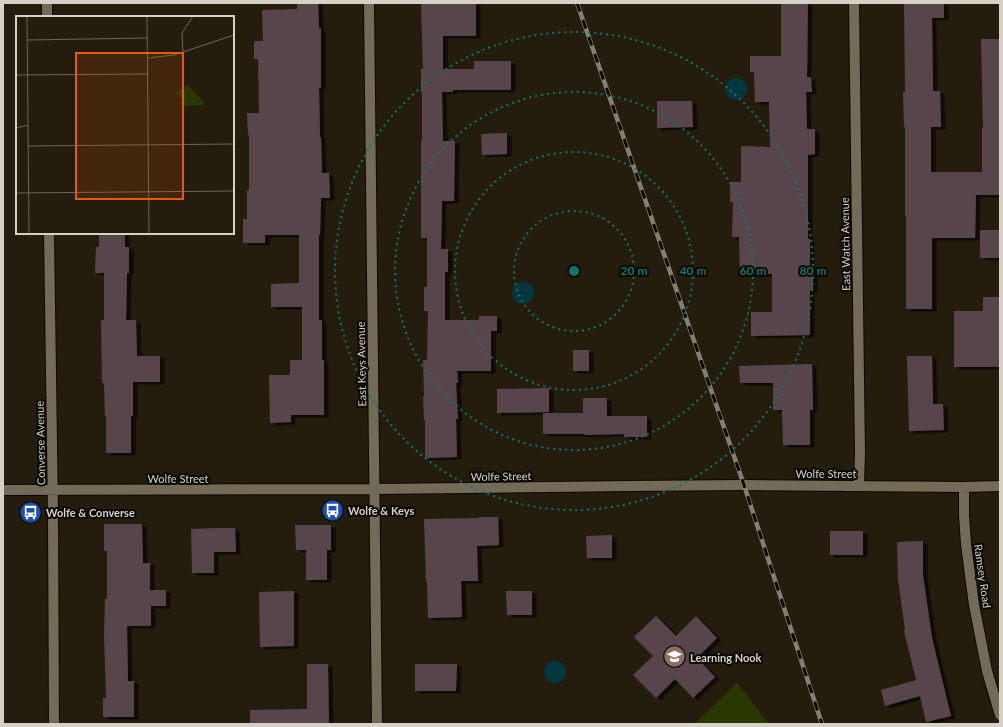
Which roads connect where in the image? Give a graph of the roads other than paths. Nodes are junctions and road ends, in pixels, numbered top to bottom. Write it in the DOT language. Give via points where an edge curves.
graph roads {
  1 [pos="47,3"];
  2 [pos="369,3"];
  3 [pos="854,3"];
  4 [pos="47,16"];
  5 [pos="50,234"];
  6 [pos="859,485"];
  7 [pos="1000,486"];
  8 [pos="964,487"];
  9 [pos="3,490"];
  10 [pos="53,490"];
  11 [pos="375,490"];
  12 [pos="1000,715"];
  13 [pos="54,724"];
  14 [pos="377,724"];
  1 -- 4 [label="street"];
  2 -- 11 [label="street, East Keys Avenue"];
  3 -- 6 [label="street, East Watch Avenue"];
  5 -- 10 [label="street, Converse Avenue"];
  6 -- 8 [label="street, Wolfe Street"];
  6 -- 11 [label="street, Wolfe Street"];
  7 -- 8 [label="street, Wolfe Street"];
  8 -- 12 [label="street, Ramsey Road" via="966,544 974,605 987,671"];
  9 -- 10 [label="street, Wolfe Street"];
  10 -- 11 [label="street, Wolfe Street"];
  10 -- 13 [label="street, Converse Avenue"];
  11 -- 14 [label="street, East Keys Avenue"];
}
